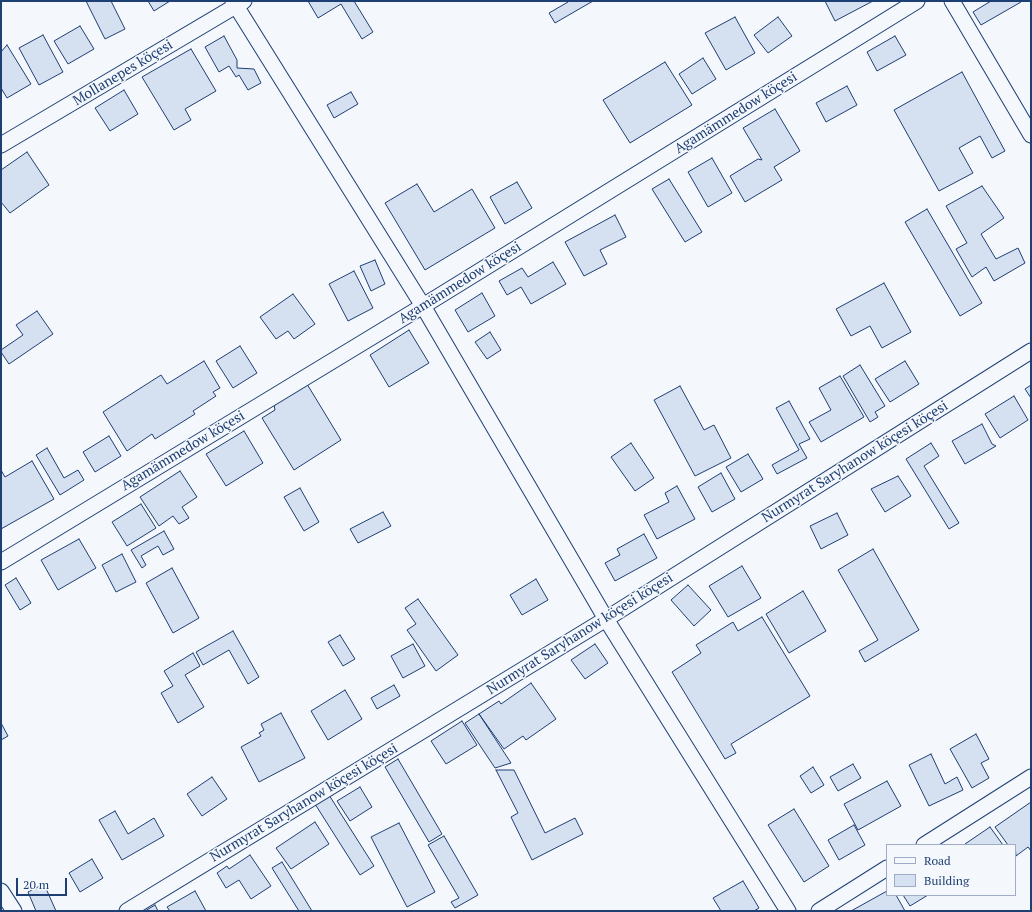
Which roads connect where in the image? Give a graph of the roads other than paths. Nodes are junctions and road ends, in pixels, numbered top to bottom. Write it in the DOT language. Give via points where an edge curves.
graph roads {
  1 [pos="917,1"];
  2 [pos="952,1"];
  3 [pos="238,3"];
  4 [pos="1031,135"];
  5 [pos="1,146"];
  6 [pos="423,306"];
  7 [pos="1031,351"];
  8 [pos="1,562"];
  9 [pos="606,619"];
  10 [pos="1031,777"];
  11 [pos="926,844"];
  12 [pos="886,869"];
  13 [pos="1,891"];
  14 [pos="14,911"];
  15 [pos="126,911"];
  16 [pos="788,911"];
  17 [pos="819,911"];
  1 -- 6 [label="street, Agamämmedow köçesi"];
  2 -- 4 [label="street"];
  3 -- 5 [label="street, Mollanepes köçesi"];
  3 -- 6 [label="street"];
  6 -- 8 [label="street, Agamämmedow köçesi"];
  6 -- 9 [label="street"];
  7 -- 9 [label="street, Nurmyrat Saryhanow köçesi köçesi"];
  9 -- 15 [label="street, Nurmyrat Saryhanow köçesi köçesi"];
  9 -- 16 [label="street"];
  10 -- 11 [label="street"];
  12 -- 17 [label="street"];
  13 -- 14 [label="street"];
}
